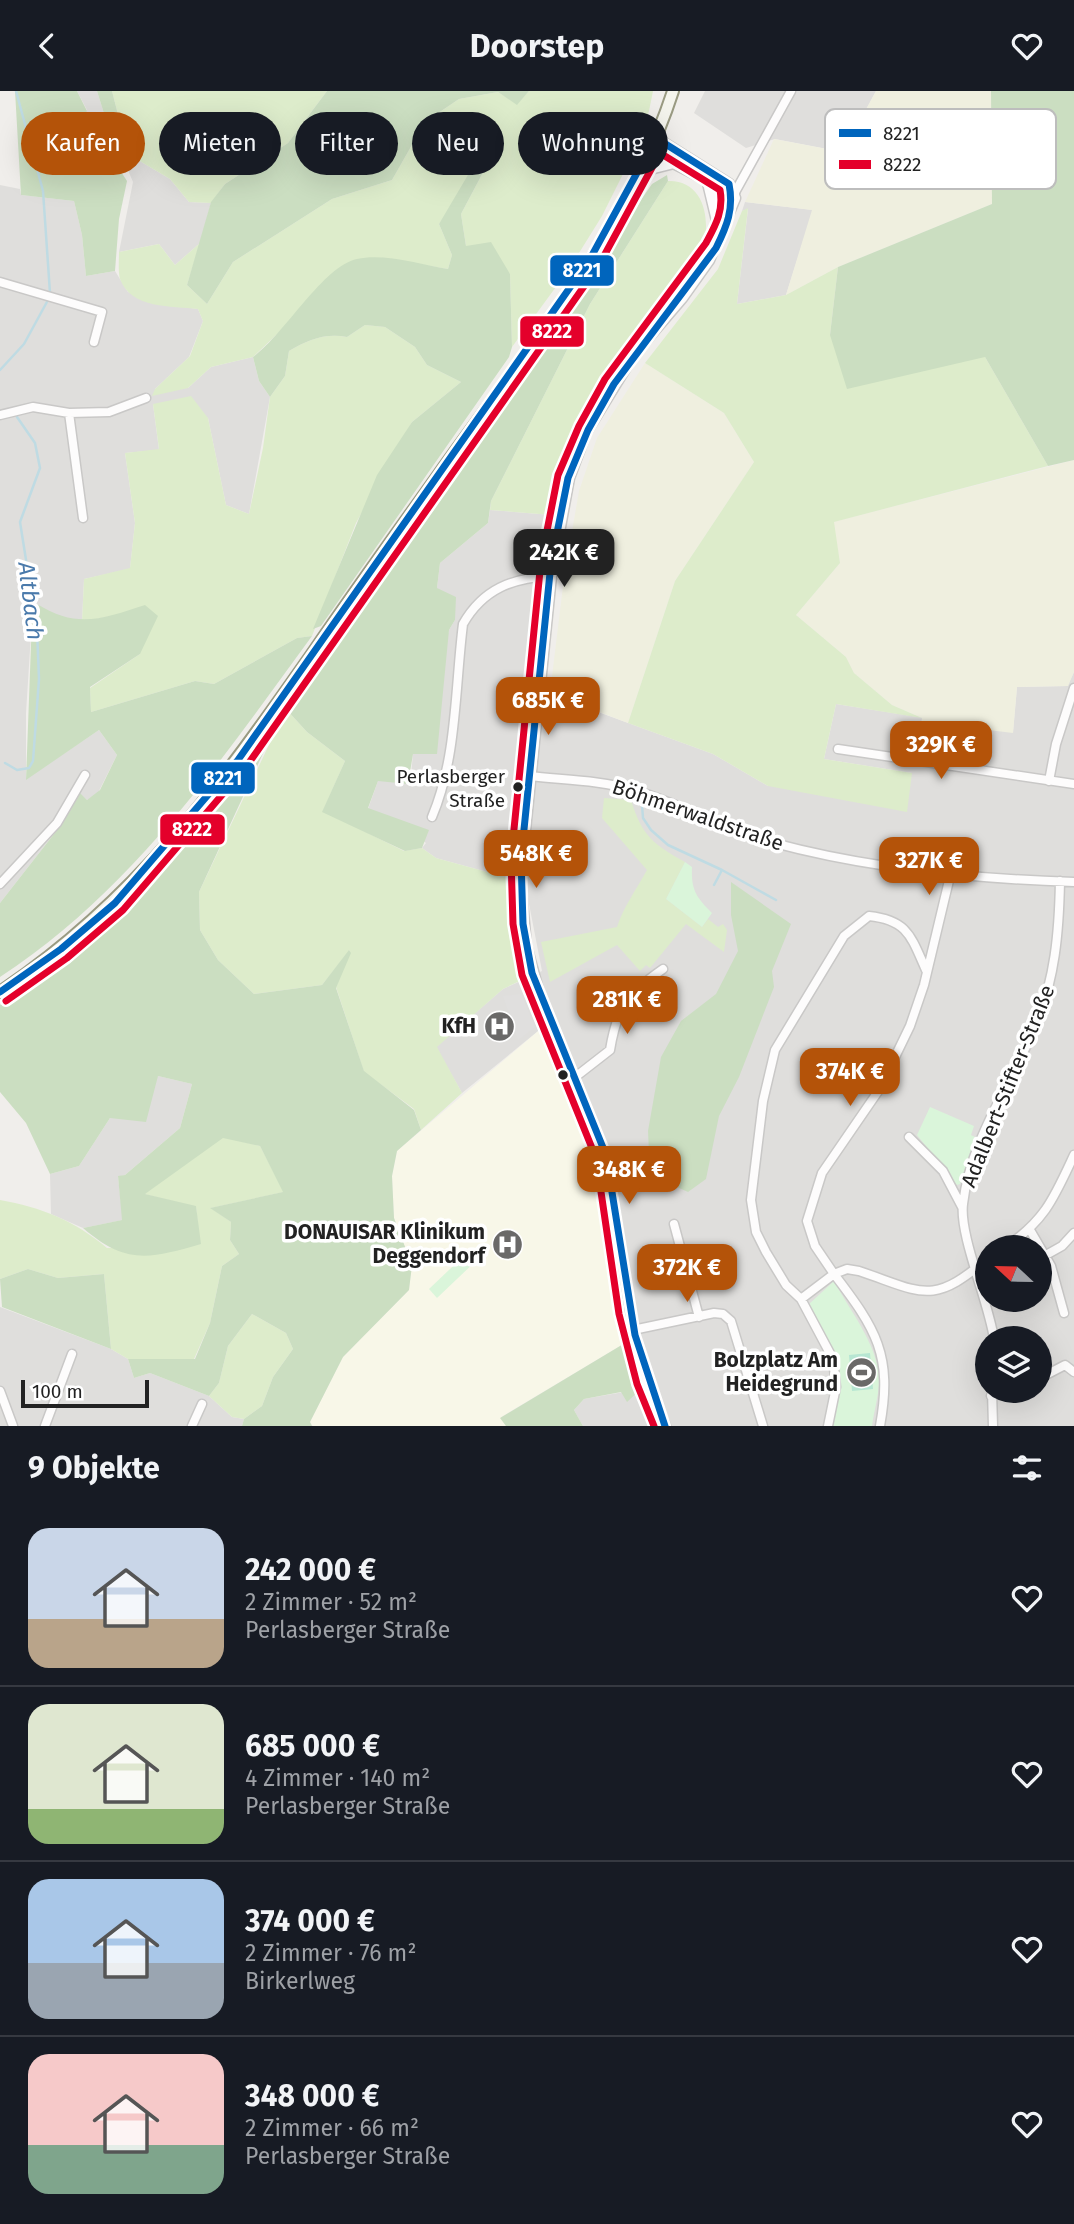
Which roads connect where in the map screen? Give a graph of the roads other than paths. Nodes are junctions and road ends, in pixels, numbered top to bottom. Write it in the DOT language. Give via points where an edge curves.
graph roads {
  1 [pos="673,91"];
  2 [pos="791,91"];
  3 [pos="665,112"];
  4 [pos="668,146"];
  5 [pos="668,160"];
  6 [pos="675,163"];
  7 [pos="638,175"];
  8 [pos="636,178"];
  9 [pos="708,183"];
  10 [pos="734,194"];
  11 [pos="720,236"];
  12 [pos="0,282"];
  13 [pos="94,342"];
  14 [pos="146,398"];
  15 [pos="69,413"];
  16 [pos="0,415"];
  17 [pos="83,518"];
  18 [pos="551,576"];
  19 [pos="1073,688"];
  20 [pos="838,750"];
  21 [pos="85,775"];
  22 [pos="529,776"];
  23 [pos="1049,781"];
  24 [pos="1074,784"];
  25 [pos="432,817"];
  26 [pos="951,871"];
  27 [pos="1059,881"];
  28 [pos="1074,882"];
  29 [pos="0,884"];
  30 [pos="663,969"];
  31 [pos="926,970"];
  32 [pos="0,992"];
  33 [pos="575,1078"];
  34 [pos="909,1136"];
  35 [pos="1074,1154"];
  36 [pos="962,1207"];
  37 [pos="674,1224"];
  38 [pos="1030,1230"];
  39 [pos="1074,1233"];
  40 [pos="1023,1235"];
  41 [pos="1033,1235"];
  42 [pos="1052,1252"];
  43 [pos="975,1265"];
  44 [pos="975,1270"];
  45 [pos="834,1274"];
  46 [pos="1052,1274"];
  47 [pos="801,1299"];
  48 [pos="1064,1313"];
  49 [pos="699,1317"];
  50 [pos="633,1330"];
  51 [pos="72,1354"];
  52 [pos="1072,1369"];
  53 [pos="1052,1371"];
  54 [pos="0,1391"];
  55 [pos="992,1403"];
  56 [pos="202,1404"];
  57 [pos="13,1426"];
  58 [pos="45,1426"];
  59 [pos="191,1426"];
  60 [pos="665,1426"];
  61 [pos="763,1426"];
  62 [pos="828,1426"];
  63 [pos="880,1426"];
  64 [pos="993,1426"];
  1 -- 3 [label="main road"];
  2 -- 10 [label="street"];
  4 -- 10 [label="street" via="729,184"];
  5 -- 6 [label="street"];
  6 -- 8 [label="street"];
  6 -- 9 [label="street"];
  7 -- 8 [label="main road"];
  8 -- 32 [label="main road" via="590,259 237,760 115,903"];
  9 -- 10 [label="street"];
  9 -- 11 [label="street"];
  10 -- 11 [label="street"];
  11 -- 18 [label="street" via="709,260 634,354 586,432 569,478"];
  12 -- 13 [label="street" via="102,312"];
  14 -- 15 [label="street" via="109,412"];
  15 -- 16 [label="street" via="33,407"];
  15 -- 17 [label="street"];
  18 -- 22 [label="street"];
  18 -- 25 [label="street" via="498,586 471,610 463,624 451,740"];
  19 -- 23 [label="street"];
  20 -- 23 [label="street"];
  21 -- 29 [label="street" via="57,824"];
  22 -- 26 [label="street, Böhmerwaldstraße" via="585,779 638,791 773,842 861,860"];
  22 -- 33 [label="street" via="520,879 526,946 551,1030"];
  23 -- 24 [label="street"];
  26 -- 27 [label="street, Böhmerwaldstraße"];
  26 -- 31 [label="street"];
  27 -- 28 [label="street, Böhmerwaldstraße"];
  27 -- 36 [label="street, Adalbert-Stifter-Straße" via="1059,937 1051,981 1035,1027 987,1129"];
  30 -- 33 [label="street" via="622,1003 610,1050"];
  31 -- 45 [label="street" via="898,1056 822,1173 807,1221 815,1246"];
  31 -- 47 [label="street" via="902,925 890,918 869,916 844,936 775,1050 763,1101 752,1215 766,1252 786,1285"];
  33 -- 50 [label="street" via="606,1157"];
  34 -- 36 [label="street, Adalbert-Stifter-Straße" via="943,1171"];
  35 -- 38 [label="street" via="1057,1193"];
  36 -- 43 [label="street, Adalbert-Stifter-Straße"];
  37 -- 49 [label="street"];
  38 -- 40 [label="street"];
  38 -- 41 [label="street"];
  39 -- 42 [label="street"];
  44 -- 45 [label="street" via="928,1293 859,1271"];
  45 -- 47 [label="street"];
  45 -- 63 [label="street" via="878,1344 887,1384"];
  46 -- 48 [label="street"];
  47 -- 62 [label="street" via="833,1359 836,1387"];
  49 -- 50 [label="street"];
  49 -- 61 [label="street" via="723,1314 731,1321"];
  50 -- 60 [label="street" via="649,1391"];
  51 -- 58 [label="street"];
  52 -- 53 [label="street"];
  54 -- 57 [label="street"];
  55 -- 64 [label="street"];
  56 -- 59 [label="street"];
}
